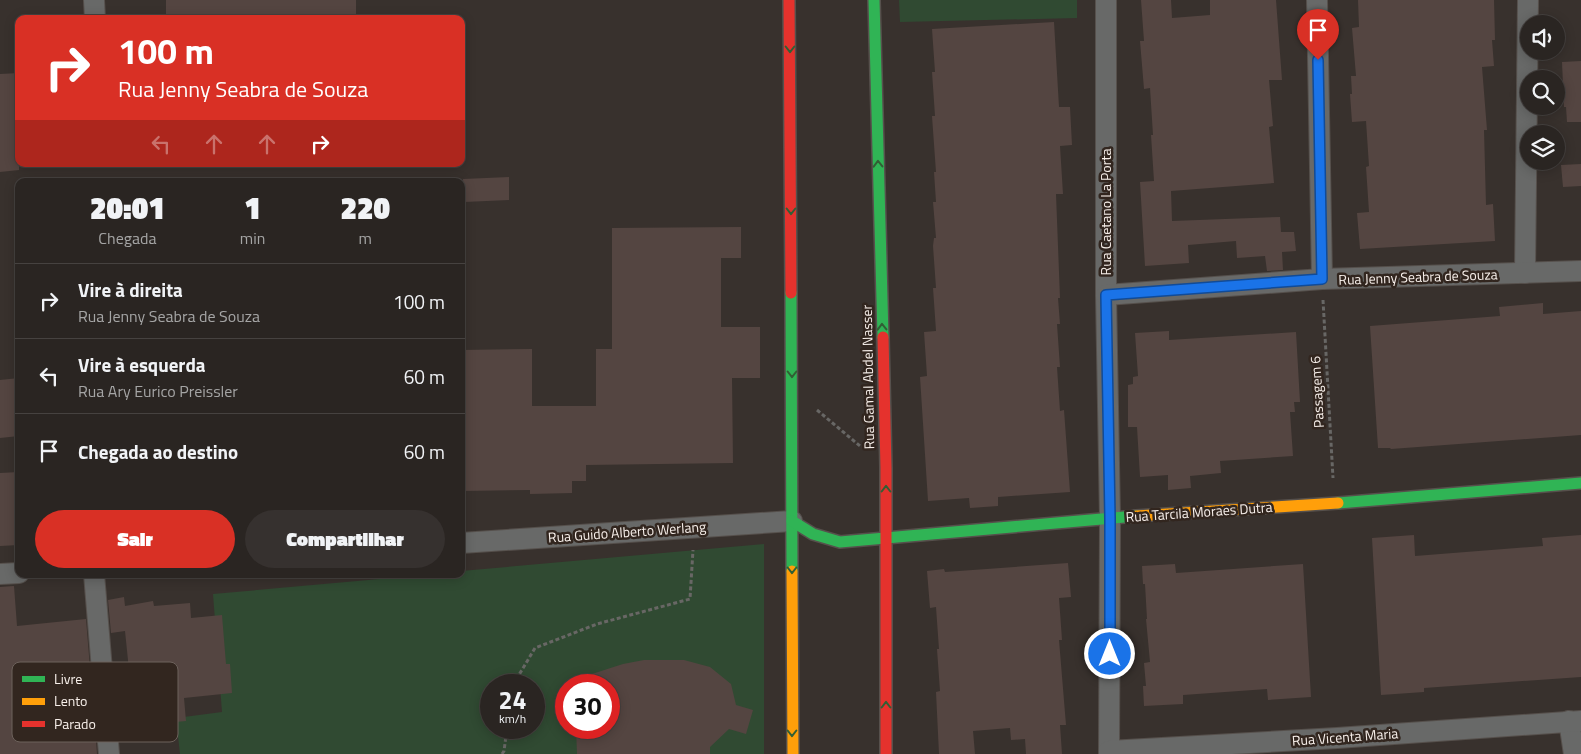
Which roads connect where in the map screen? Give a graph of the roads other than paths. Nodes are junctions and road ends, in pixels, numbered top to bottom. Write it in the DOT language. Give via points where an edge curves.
graph roads {
  1 [pos="94,0"];
  2 [pos="789,0"];
  3 [pos="874,0"];
  4 [pos="1106,0"];
  5 [pos="1317,0"];
  6 [pos="1528,0"];
  7 [pos="95,15"];
  8 [pos="1581,271"];
  9 [pos="1525,273"];
  10 [pos="1322,279"];
  11 [pos="1106,295"];
  12 [pos="1581,483"];
  13 [pos="1110,518"];
  14 [pos="792,521"];
  15 [pos="886,538"];
  16 [pos="465,543"];
  17 [pos="15,572"];
  18 [pos="0,574"];
  19 [pos="94,578"];
  20 [pos="102,662"];
  21 [pos="1575,721"];
  22 [pos="1338,746"];
  23 [pos="1109,753"];
  24 [pos="792,754"];
  25 [pos="886,754"];
  26 [pos="1574,754"];
  1 -- 7 [label="street"];
  2 -- 14 [label="street, one-way"];
  15 -- 3 [label="street, Rua Gamal Abdel Nasser, one-way"];
  4 -- 11 [label="street, Rua Caetano La Porta"];
  5 -- 10 [label="street"];
  6 -- 9 [label="street"];
  8 -- 9 [label="street, Rua Jenny Seabra de Souza"];
  9 -- 10 [label="street, Rua Jenny Seabra de Souza"];
  10 -- 11 [label="street, Rua Jenny Seabra de Souza"];
  11 -- 13 [label="street, Rua Caetano La Porta"];
  12 -- 13 [label="street, Rua Tarcila Moraes Dutra"];
  13 -- 15 [label="street, Rua Tarcila Moraes Dutra"];
  13 -- 23 [label="street, Rua Caetano La Porta"];
  14 -- 15 [label="street, Rua Tarcila Moraes Dutra" via="813,534 840,542"];
  14 -- 16 [label="street, Rua Guido Alberto Werlang"];
  14 -- 24 [label="street, one-way"];
  25 -- 15 [label="street, Rua Gamal Abdel Nasser, one-way"];
  17 -- 18 [label="street"];
  19 -- 20 [label="street"];
  21 -- 22 [label="street, Rua Vicenta Maria"];
  21 -- 26 [label="street"];
  22 -- 23 [label="street, Rua Vicenta Maria"];
}
